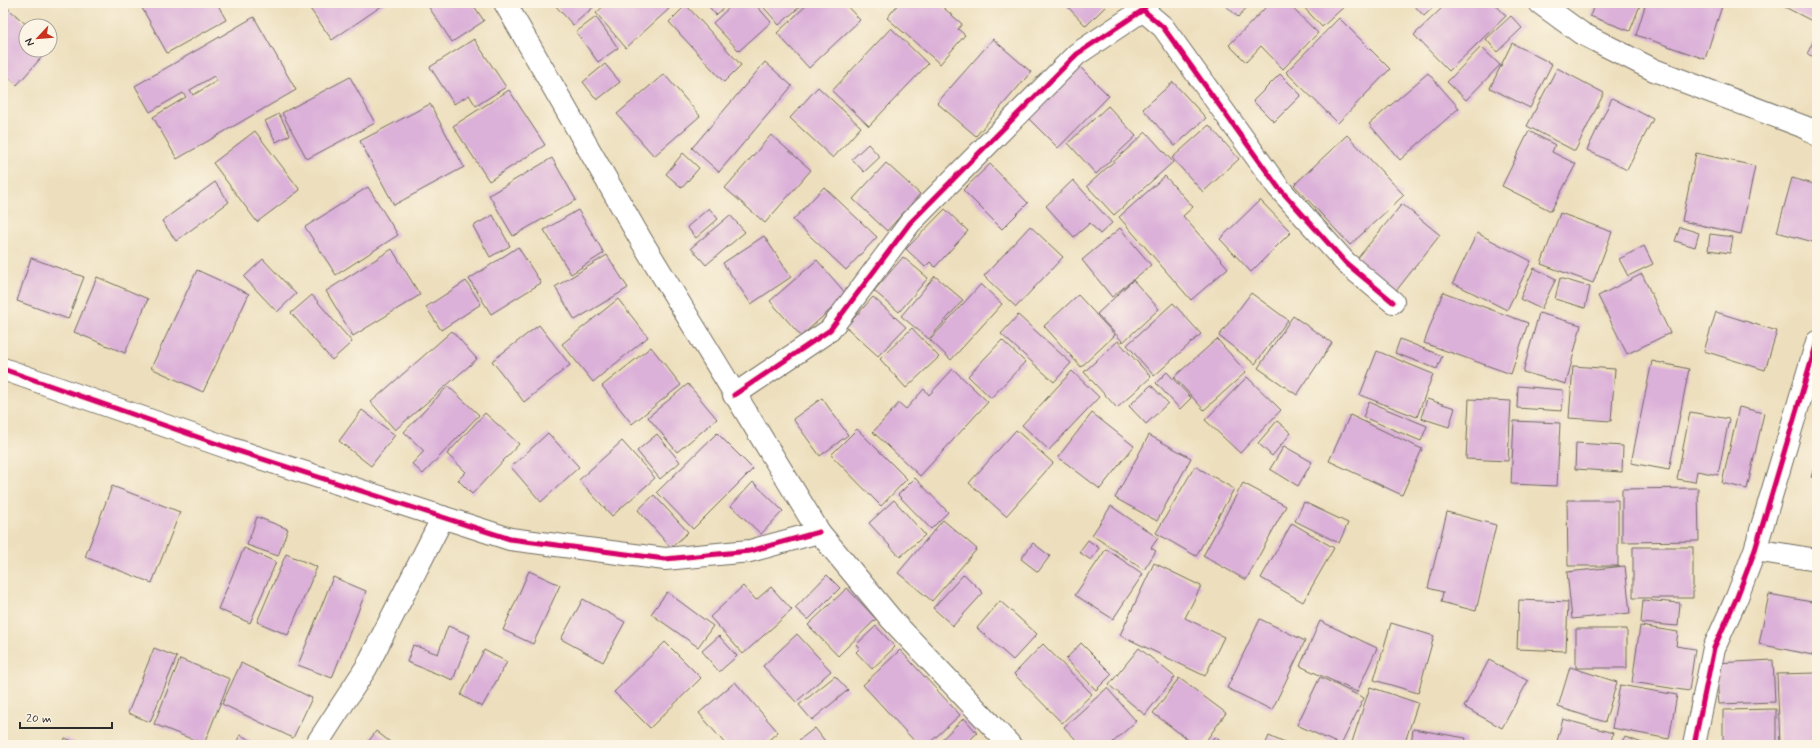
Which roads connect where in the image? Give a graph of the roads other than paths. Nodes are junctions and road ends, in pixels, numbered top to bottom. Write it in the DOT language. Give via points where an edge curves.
graph roads {
  1 [pos="505,3"];
  2 [pos="1540,3"];
  3 [pos="1146,6"];
  4 [pos="1817,135"];
  5 [pos="1393,302"];
  6 [pos="1817,342"];
  7 [pos="3,369"];
  8 [pos="734,395"];
  9 [pos="443,517"];
  10 [pos="819,532"];
  11 [pos="1755,550"];
  12 [pos="1817,560"];
  13 [pos="316,745"];
  14 [pos="1010,745"];
  15 [pos="1694,745"];
  1 -- 8 [label="street" via="641,240"];
  2 -- 4 [label="street" via="1581,33 1654,70 1807,128"];
  3 -- 5 [label="street" via="1278,187 1346,263"];
  3 -- 8 [label="street" via="1076,54 910,223 830,330"];
  6 -- 11 [label="street"];
  7 -- 9 [label="street"];
  8 -- 10 [label="street"];
  9 -- 10 [label="street" via="510,539 665,559 750,551"];
  9 -- 13 [label="street" via="366,668"];
  10 -- 14 [label="street" via="892,620"];
  11 -- 12 [label="street"];
  11 -- 15 [label="street" via="1714,648"];
}
